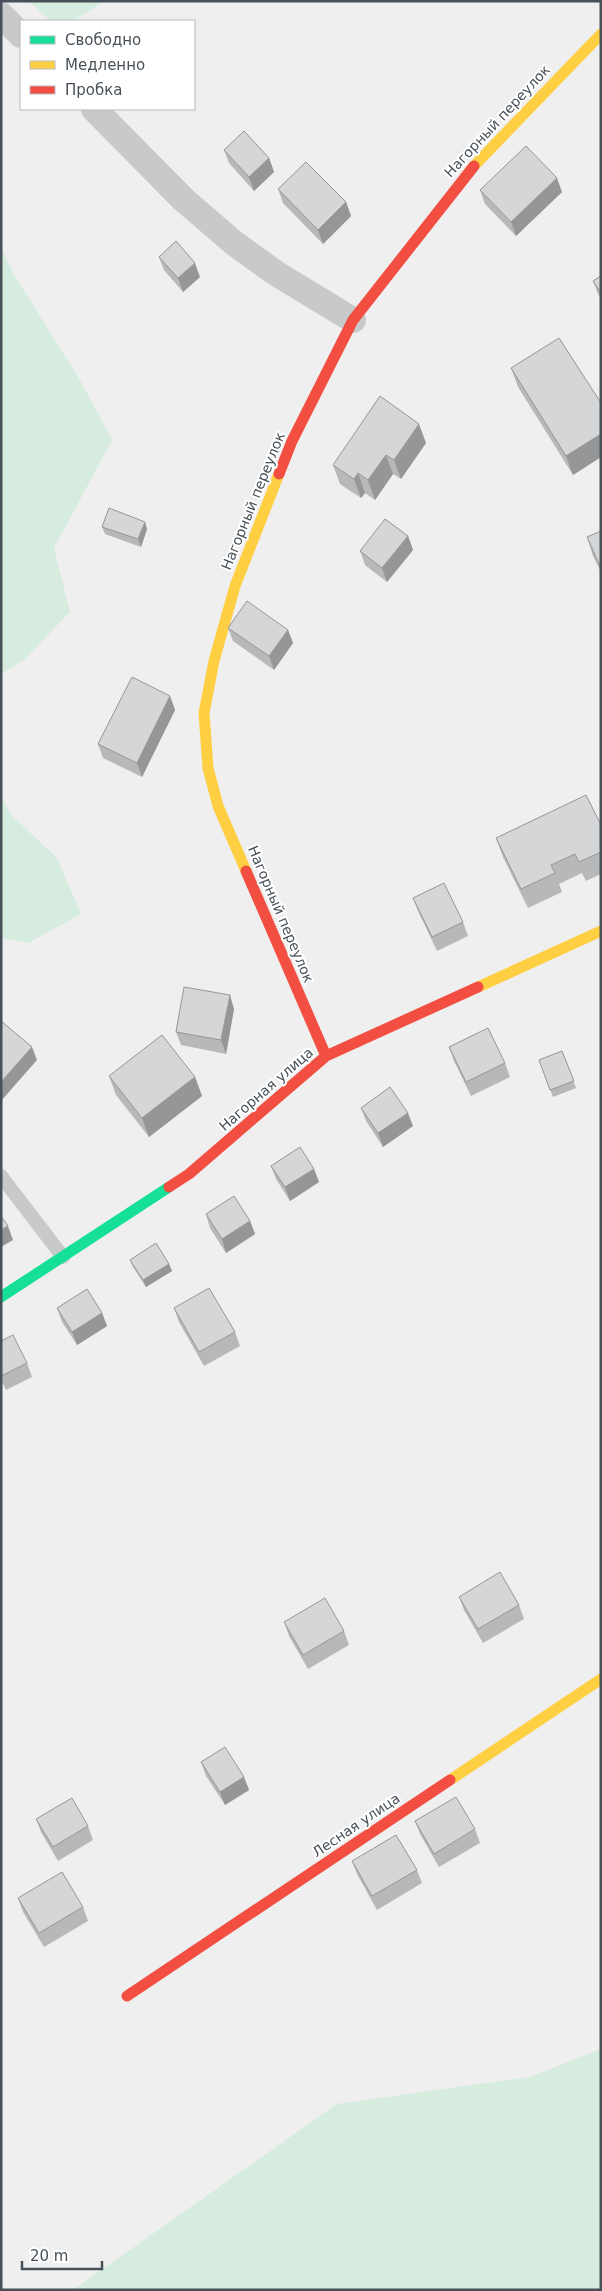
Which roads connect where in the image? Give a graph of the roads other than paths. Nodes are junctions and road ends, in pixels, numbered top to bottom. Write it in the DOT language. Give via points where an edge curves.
graph roads {
  1 [pos="1,15"];
  2 [pos="20,34"];
  3 [pos="601,34"];
  4 [pos="95,110"];
  5 [pos="353,320"];
  6 [pos="601,931"];
  7 [pos="326,1056"];
  8 [pos="1,1176"];
  9 [pos="63,1257"];
  10 [pos="1,1297"];
  11 [pos="601,1679"];
  12 [pos="127,1996"];
  1 -- 2 [label="street"];
  3 -- 5 [label="street, Нагорный переулок" via="466,174"];
  4 -- 5 [label="street" via="184,200 234,243 277,274"];
  5 -- 7 [label="street, Нагорный переулок" via="292,441 234,586 204,713 208,768 218,806"];
  6 -- 7 [label="street, Нагорная улица"];
  7 -- 9 [label="street, Нагорная улица" via="189,1174"];
  8 -- 9 [label="lane"];
  9 -- 10 [label="street, Нагорная улица"];
  11 -- 12 [label="street, Лесная улица"];
}
